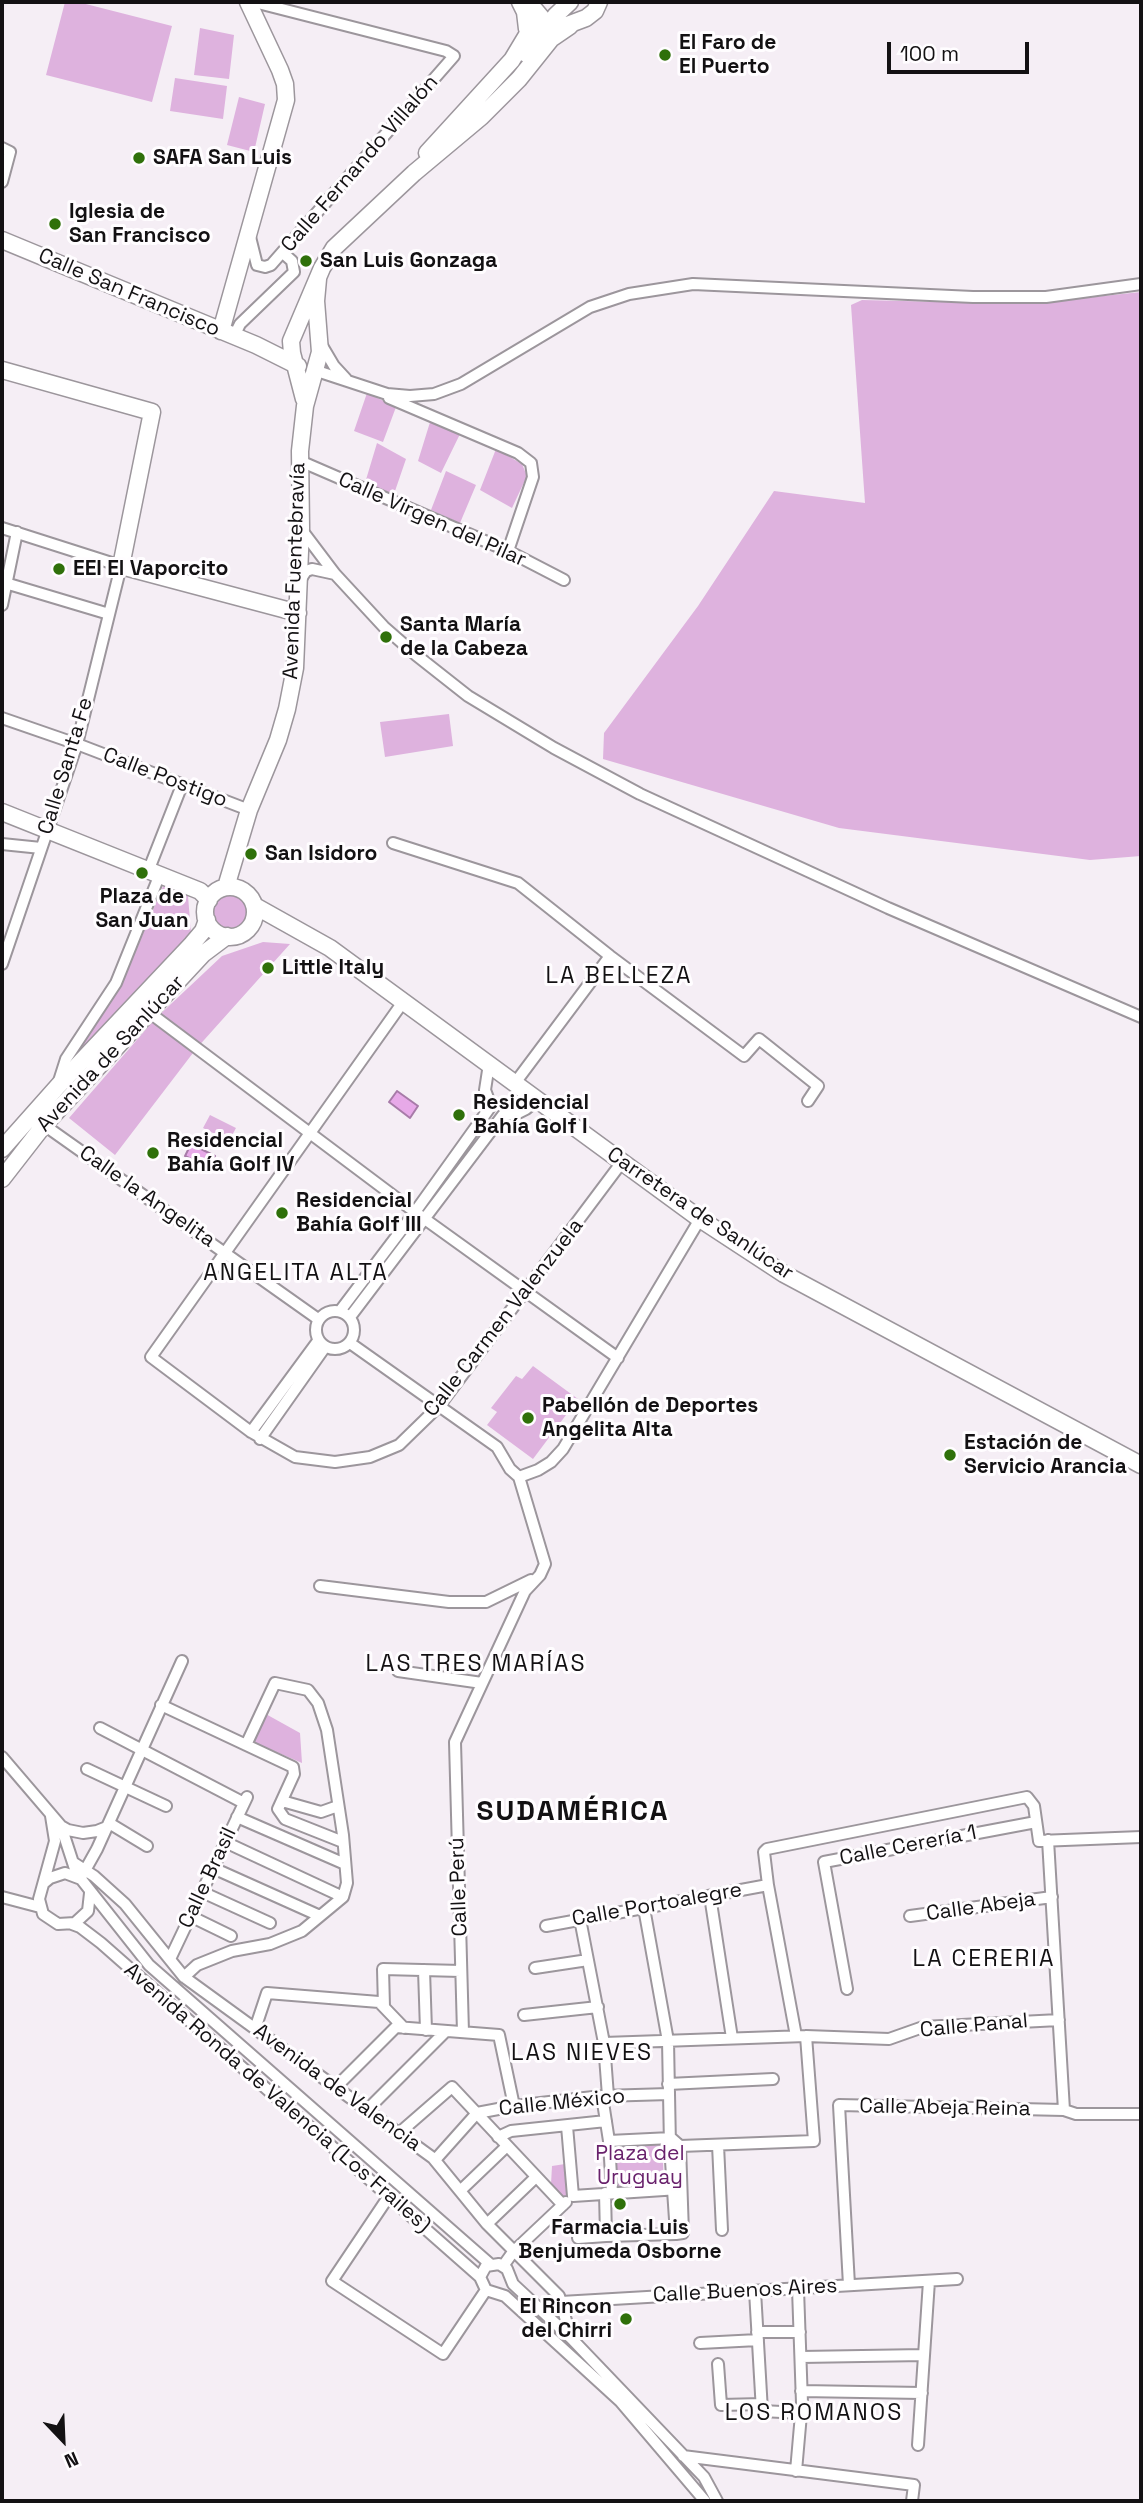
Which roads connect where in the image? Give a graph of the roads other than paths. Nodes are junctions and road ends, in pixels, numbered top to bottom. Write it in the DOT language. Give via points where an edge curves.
graph roads {
  1 [pos="248,2"];
  2 [pos="254,2"];
  3 [pos="570,2"];
  4 [pos="611,2"];
  5 [pos="529,4"];
  6 [pos="597,6"];
  7 [pos="555,16"];
  8 [pos="570,26"];
  9 [pos="2,148"];
  10 [pos="414,173"];
  11 [pos="2,183"];
  12 [pos="248,229"];
  13 [pos="2,240"];
  14 [pos="283,253"];
  15 [pos="318,279"];
  16 [pos="1141,284"];
  17 [pos="227,334"];
  18 [pos="293,334"];
  19 [pos="320,341"];
  20 [pos="256,345"];
  21 [pos="294,364"];
  22 [pos="2,370"];
  23 [pos="314,370"];
  24 [pos="348,381"];
  25 [pos="377,391"];
  26 [pos="434,394"];
  27 [pos="305,406"];
  28 [pos="428,414"];
  29 [pos="300,461"];
  30 [pos="2,528"];
  31 [pos="301,528"];
  32 [pos="17,532"];
  33 [pos="508,551"];
  34 [pos="320,554"];
  35 [pos="121,566"];
  36 [pos="317,569"];
  37 [pos="335,574"];
  38 [pos="564,580"];
  39 [pos="4,582"];
  40 [pos="299,583"];
  41 [pos="2,605"];
  42 [pos="298,613"];
  43 [pos="109,614"];
  44 [pos="2,718"];
  45 [pos="77,744"];
  46 [pos="182,785"];
  47 [pos="249,810"];
  48 [pos="2,812"];
  49 [pos="45,830"];
  50 [pos="393,843"];
  51 [pos="2,844"];
  52 [pos="41,848"];
  53 [pos="236,853"];
  54 [pos="155,872"];
  55 [pos="226,887"];
  56 [pos="250,899"];
  57 [pos="209,900"];
  58 [pos="207,920"];
  59 [pos="283,924"];
  60 [pos="245,932"];
  61 [pos="227,936"];
  62 [pos="610,956"];
  63 [pos="2,964"];
  64 [pos="403,1002"];
  65 [pos="150,1013"];
  66 [pos="1141,1017"];
  67 [pos="489,1064"];
  68 [pos="515,1083"];
  69 [pos="58,1086"];
  70 [pos="537,1100"];
  71 [pos="808,1101"];
  72 [pos="491,1106"];
  73 [pos="503,1115"];
  74 [pos="2,1122"];
  75 [pos="44,1125"];
  76 [pos="17,1130"];
  77 [pos="308,1133"];
  78 [pos="2,1149"];
  79 [pos="622,1162"];
  80 [pos="2,1179"];
  81 [pos="415,1212"];
  82 [pos="426,1219"];
  83 [pos="699,1219"];
  84 [pos="225,1251"];
  85 [pos="526,1292"];
  86 [pos="345,1314"];
  87 [pos="318,1319"];
  88 [pos="350,1343"];
  89 [pos="322,1344"];
  90 [pos="618,1359"];
  91 [pos="439,1406"];
  92 [pos="255,1435"];
  93 [pos="1141,1465"];
  94 [pos="519,1477"];
  95 [pos="540,1575"];
  96 [pos="320,1586"];
  97 [pos="182,1661"];
  98 [pos="398,1671"];
  99 [pos="482,1683"];
  100 [pos="161,1705"];
  101 [pos="100,1728"];
  102 [pos="246,1745"];
  103 [pos="142,1749"];
  104 [pos="6,1761"];
  105 [pos="87,1769"];
  106 [pos="2,1776"];
  107 [pos="126,1786"];
  108 [pos="282,1801"];
  109 [pos="166,1806"];
  110 [pos="338,1806"];
  111 [pos="51,1816"];
  112 [pos="237,1817"];
  113 [pos="1036,1822"];
  114 [pos="108,1825"];
  115 [pos="61,1826"];
  116 [pos="1141,1837"];
  117 [pos="1048,1840"];
  118 [pos="225,1842"];
  119 [pos="343,1842"];
  120 [pos="147,1846"];
  121 [pos="345,1864"];
  122 [pos="213,1868"];
  123 [pos="81,1875"];
  124 [pos="44,1884"];
  125 [pos="768,1885"];
  126 [pos="202,1892"];
  127 [pos="90,1893"];
  128 [pos="710,1896"];
  129 [pos="2,1897"];
  130 [pos="343,1897"];
  131 [pos="1052,1897"];
  132 [pos="40,1907"];
  133 [pos="644,1908"];
  134 [pos="190,1916"];
  135 [pos="320,1916"];
  136 [pos="910,1916"];
  137 [pos="580,1919"];
  138 [pos="270,1923"];
  139 [pos="72,1924"];
  140 [pos="546,1926"];
  141 [pos="231,1936"];
  142 [pos="170,1959"];
  143 [pos="588,1960"];
  144 [pos="535,1968"];
  145 [pos="424,1970"];
  146 [pos="461,1970"];
  147 [pos="184,1977"];
  148 [pos="847,1989"];
  149 [pos="384,2007"];
  150 [pos="598,2007"];
  151 [pos="524,2015"];
  152 [pos="1059,2020"];
  153 [pos="404,2028"];
  154 [pos="255,2029"];
  155 [pos="425,2030"];
  156 [pos="446,2031"];
  157 [pos="463,2032"];
  158 [pos="801,2036"];
  159 [pos="732,2038"];
  160 [pos="668,2041"];
  161 [pos="604,2043"];
  162 [pos="773,2080"];
  163 [pos="336,2087"];
  164 [pos="668,2089"];
  165 [pos="605,2096"];
  166 [pos="514,2106"];
  167 [pos="367,2110"];
  168 [pos="1065,2110"];
  169 [pos="477,2113"];
  170 [pos="1141,2114"];
  171 [pos="606,2121"];
  172 [pos="567,2126"];
  173 [pos="398,2134"];
  174 [pos="498,2137"];
  175 [pos="609,2141"];
  176 [pos="675,2142"];
  177 [pos="718,2145"];
  178 [pos="507,2146"];
  179 [pos="435,2160"];
  180 [pos="536,2177"];
  181 [pos="677,2189"];
  182 [pos="460,2191"];
  183 [pos="608,2193"];
  184 [pos="389,2196"];
  185 [pos="573,2196"];
  186 [pos="563,2205"];
  187 [pos="486,2224"];
  188 [pos="722,2230"];
  189 [pos="607,2236"];
  190 [pos="578,2238"];
  191 [pos="513,2252"];
  192 [pos="490,2264"];
  193 [pos="503,2266"];
  194 [pos="480,2277"];
  195 [pos="510,2277"];
  196 [pos="957,2279"];
  197 [pos="929,2281"];
  198 [pos="849,2285"];
  199 [pos="798,2289"];
  200 [pos="486,2290"];
  201 [pos="755,2291"];
  202 [pos="498,2293"];
  203 [pos="561,2302"];
  204 [pos="800,2332"];
  205 [pos="758,2336"];
  206 [pos="571,2338"];
  207 [pos="700,2343"];
  208 [pos="924,2355"];
  209 [pos="800,2357"];
  210 [pos="718,2364"];
  211 [pos="802,2391"];
  212 [pos="922,2393"];
  213 [pos="762,2407"];
  214 [pos="801,2413"];
  215 [pos="918,2445"];
  216 [pos="683,2456"];
  217 [pos="796,2471"];
  218 [pos="705,2501"];
  219 [pos="718,2501"];
  220 [pos="912,2501"];
  1 -- 12 [label="main road" via="280,70 286,100"];
  2 -- 14 [label="street, Calle Fernando Villalón" via="454,56"];
  3 -- 7 [label="main road"];
  4 -- 6 [label="main road"];
  5 -- 8 [label="main road" via="550,25"];
  5 -- 10 [label="main road" via="534,34 507,79"];
  6 -- 8 [label="main road"];
  8 -- 10 [label="main road" via="551,39 481,117"];
  9 -- 11 [label="street" via="10,152"];
  10 -- 15 [label="main road" via="343,238"];
  12 -- 14 [label="street, Calle Fernando Villalón" via="257,265 271,265"];
  12 -- 17 [label="main road"];
  13 -- 17 [label="main road, Calle San Francisco"];
  14 -- 17 [label="street" via="292,261 294,272"];
  15 -- 18 [label="main road"];
  15 -- 19 [label="main road"];
  16 -- 26 [label="street" via="1046,298 693,284 648,290 573,315 475,375"];
  17 -- 20 [label="main road, Calle San Francisco"];
  18 -- 19 [label="main road" via="309,332"];
  18 -- 20 [label="main road" via="275,345"];
  18 -- 21 [label="main road"];
  19 -- 23 [label="main road"];
  19 -- 24 [label="street"];
  20 -- 21 [label="main road, Calle San Francisco"];
  21 -- 23 [label="main road"];
  21 -- 27 [label="main road, Avenida Fuentebravía"];
  22 -- 35 [label="main road" via="152,412"];
  23 -- 24 [label="street"];
  23 -- 27 [label="main road, Avenida Fuentebravía"];
  24 -- 25 [label="street"];
  25 -- 26 [label="street"];
  25 -- 28 [label="street"];
  26 -- 28 [label="street" via="427,405"];
  27 -- 29 [label="main road, Avenida Fuentebravía"];
  28 -- 33 [label="street" via="531,463 533,478"];
  29 -- 31 [label="main road, Avenida Fuentebravía"];
  29 -- 33 [label="street, Calle Virgen del Pilar"];
  30 -- 32 [label="street"];
  31 -- 34 [label="street"];
  31 -- 40 [label="main road, Avenida Fuentebravía"];
  32 -- 35 [label="street"];
  32 -- 39 [label="street"];
  33 -- 38 [label="street, Calle Virgen del Pilar"];
  34 -- 36 [label="street"];
  34 -- 37 [label="street"];
  35 -- 42 [label="main road"];
  35 -- 43 [label="street, Calle Santa Fe"];
  36 -- 37 [label="street"];
  36 -- 40 [label="street" via="306,571"];
  37 -- 66 [label="street" via="416,656 468,696 554,748 640,794 888,908"];
  39 -- 41 [label="street"];
  39 -- 43 [label="street"];
  40 -- 42 [label="main road, Avenida Fuentebravía"];
  42 -- 47 [label="main road, Avenida Fuentebravía" via="287,709"];
  43 -- 45 [label="street, Calle Santa Fe"];
  44 -- 45 [label="street, Calle Postigo"];
  45 -- 46 [label="street, Calle Postigo"];
  45 -- 49 [label="street, Calle Santa Fe"];
  46 -- 47 [label="street, Calle Postigo"];
  46 -- 54 [label="street"];
  47 -- 53 [label="main road, Avenida Fuentebravía"];
  48 -- 49 [label="main road"];
  49 -- 52 [label="street, Calle Santa Fe"];
  49 -- 54 [label="main road"];
  50 -- 62 [label="street" via="518,883"];
  51 -- 52 [label="street"];
  52 -- 63 [label="street, Calle Santa Fe"];
  53 -- 55 [label="main road, Avenida Fuentebravía"];
  53 -- 56 [label="main road"];
  54 -- 57 [label="main road" via="200,891"];
  54 -- 69 [label="street" via="116,983 66,1059"];
  55 -- 56 [label="main road" via="235,887"];
  55 -- 57 [label="main road"];
  56 -- 59 [label="main road, Carretera de Sanlúcar"];
  56 -- 60 [label="main road" via="254,920"];
  57 -- 58 [label="main road"];
  58 -- 61 [label="main road" via="216,932"];
  58 -- 69 [label="main road, Avenida de Sanlúcar" via="192,944"];
  59 -- 60 [label="main road"];
  59 -- 64 [label="main road, Carretera de Sanlúcar" via="330,948"];
  60 -- 61 [label="main road"];
  61 -- 65 [label="main road, Avenida de Sanlúcar" via="204,954"];
  62 -- 68 [label="street"];
  62 -- 71 [label="street" via="744,1056 759,1040 818,1086"];
  64 -- 67 [label="main road, Carretera de Sanlúcar"];
  64 -- 77 [label="street"];
  65 -- 75 [label="main road, Avenida de Sanlúcar"];
  65 -- 77 [label="street"];
  67 -- 68 [label="main road, Carretera de Sanlúcar"];
  67 -- 72 [label="street" via="485,1090"];
  68 -- 70 [label="main road, Carretera de Sanlúcar"];
  69 -- 76 [label="main road, Avenida de Sanlúcar"];
  70 -- 73 [label="street" via="516,1114"];
  70 -- 79 [label="main road, Carretera de Sanlúcar"];
  72 -- 73 [label="street"];
  72 -- 81 [label="street"];
  73 -- 82 [label="street"];
  74 -- 76 [label="main road"];
  75 -- 80 [label="main road, Avenida de Sanlúcar"];
  75 -- 84 [label="street, Calle la Angelita"];
  76 -- 78 [label="main road, Avenida de Sanlúcar"];
  77 -- 81 [label="street"];
  77 -- 84 [label="street"];
  79 -- 83 [label="main road, Carretera de Sanlúcar"];
  79 -- 85 [label="street, Calle Carmen Valenzuela"];
  81 -- 82 [label="street"];
  81 -- 86 [label="street"];
  82 -- 85 [label="street"];
  82 -- 86 [label="street"];
  83 -- 90 [label="street"];
  83 -- 93 [label="main road, Carretera de Sanlúcar" via="785,1274"];
  84 -- 87 [label="street, Calle la Angelita"];
  84 -- 92 [label="street, Calle Carmen Valenzuela" via="151,1357"];
  85 -- 90 [label="street"];
  85 -- 91 [label="street, Calle Carmen Valenzuela"];
  86 -- 87 [label="street" via="331,1310"];
  86 -- 88 [label="street" via="354,1325"];
  87 -- 89 [label="street" via="315,1332"];
  88 -- 89 [label="street" via="336,1350"];
  88 -- 91 [label="street"];
  89 -- 92 [label="street"];
  90 -- 94 [label="street" via="563,1449 538,1470"];
  91 -- 92 [label="street, Calle Carmen Valenzuela" via="399,1445 370,1457 335,1462 295,1457"];
  91 -- 94 [label="street" via="497,1447"];
  94 -- 95 [label="street" via="545,1564"];
  95 -- 96 [label="street" via="485,1602"];
  95 -- 99 [label="street" via="525,1591"];
  97 -- 100 [label="street"];
  98 -- 99 [label="street"];
  99 -- 146 [label="street, Calle Perú" via="455,1742"];
  100 -- 102 [label="street"];
  100 -- 103 [label="street"];
  101 -- 103 [label="street"];
  102 -- 108 [label="street" via="293,1766"];
  102 -- 110 [label="street" via="275,1683 308,1690 327,1730"];
  103 -- 107 [label="street"];
  103 -- 112 [label="street, Calle Brasil" via="245,1800"];
  104 -- 106 [label="street"];
  104 -- 111 [label="street"];
  105 -- 107 [label="street"];
  107 -- 109 [label="street"];
  107 -- 114 [label="street"];
  108 -- 110 [label="street" via="321,1812"];
  108 -- 119 [label="street" via="278,1809 285,1819"];
  110 -- 119 [label="street"];
  111 -- 115 [label="street"];
  111 -- 124 [label="street" via="55,1840"];
  112 -- 118 [label="street, Calle Brasil"];
  112 -- 121 [label="street"];
  113 -- 117 [label="street" via="1039,1841"];
  113 -- 125 [label="street" via="1034,1805 1027,1797 767,1849"];
  113 -- 148 [label="street, Calle Cerería 1" via="824,1862"];
  114 -- 115 [label="street" via="83,1833"];
  114 -- 120 [label="street"];
  114 -- 123 [label="street"];
  115 -- 123 [label="street, Avenida de Valencia"];
  116 -- 117 [label="street"];
  117 -- 131 [label="street"];
  118 -- 122 [label="street, Calle Brasil"];
  118 -- 130 [label="street"];
  119 -- 121 [label="street"];
  121 -- 130 [label="street"];
  122 -- 126 [label="street, Calle Brasil"];
  122 -- 135 [label="street"];
  123 -- 124 [label="street" via="57,1874"];
  123 -- 127 [label="street, Avenida Ronda de Valencia (Los Frailes)"];
  123 -- 142 [label="street, Avenida de Valencia" via="125,1904"];
  124 -- 132 [label="street"];
  125 -- 128 [label="street, Calle Portoalegre"];
  125 -- 158 [label="street"];
  126 -- 134 [label="street, Calle Brasil"];
  126 -- 138 [label="street"];
  127 -- 139 [label="street" via="88,1911"];
  127 -- 192 [label="street, Avenida Ronda de Valencia (Los Frailes)" via="149,1965"];
  128 -- 133 [label="street, Calle Portoalegre"];
  128 -- 159 [label="street"];
  129 -- 132 [label="street, Avenida Ronda de Valencia (Los Frailes)"];
  130 -- 135 [label="street"];
  131 -- 136 [label="street, Calle Abeja"];
  131 -- 152 [label="street"];
  132 -- 139 [label="street, Avenida Ronda de Valencia (Los Frailes)" via="50,1920"];
  133 -- 137 [label="street, Calle Portoalegre"];
  133 -- 160 [label="street"];
  134 -- 141 [label="street"];
  134 -- 142 [label="street, Calle Brasil"];
  135 -- 147 [label="street" via="302,1931 270,1944 232,1951 197,1965"];
  137 -- 140 [label="street, Calle Portoalegre"];
  137 -- 143 [label="street"];
  139 -- 184 [label="street, Avenida Ronda de Valencia (Los Frailes)" via="101,1943"];
  142 -- 147 [label="street, Avenida de Valencia"];
  143 -- 144 [label="street"];
  143 -- 150 [label="street"];
  145 -- 146 [label="street"];
  145 -- 149 [label="street" via="383,1969"];
  145 -- 155 [label="street"];
  146 -- 157 [label="street, Calle Perú"];
  147 -- 154 [label="street, Avenida de Valencia"];
  149 -- 153 [label="street"];
  149 -- 154 [label="street" via="379,2002 267,1993"];
  150 -- 151 [label="street"];
  150 -- 161 [label="street"];
  152 -- 158 [label="street, Calle Panal" via="923,2027 889,2039"];
  152 -- 168 [label="street"];
  153 -- 155 [label="street"];
  153 -- 163 [label="street" via="396,2027"];
  154 -- 163 [label="street, Avenida de Valencia"];
  155 -- 156 [label="street"];
  156 -- 157 [label="street"];
  156 -- 167 [label="street"];
  157 -- 166 [label="street" via="499,2035"];
  158 -- 159 [label="street, Calle Panal"];
  158 -- 177 [label="street" via="814,2141"];
  159 -- 160 [label="street, Calle Panal"];
  160 -- 161 [label="street, Calle Panal"];
  160 -- 164 [label="street"];
  161 -- 165 [label="street"];
  162 -- 164 [label="street, Calle México"];
  163 -- 167 [label="street, Avenida de Valencia"];
  164 -- 165 [label="street, Calle México"];
  164 -- 176 [label="street"];
  165 -- 166 [label="street, Calle México"];
  165 -- 171 [label="street"];
  166 -- 169 [label="street, Calle México"];
  167 -- 173 [label="street, Avenida de Valencia"];
  168 -- 170 [label="street"];
  168 -- 198 [label="street, Calle Abeja Reina" via="839,2105"];
  169 -- 173 [label="street" via="452,2087"];
  169 -- 174 [label="street"];
  169 -- 179 [label="street, Calle México"];
  171 -- 172 [label="street"];
  171 -- 175 [label="street"];
  172 -- 174 [label="street" via="511,2131"];
  172 -- 185 [label="street"];
  173 -- 179 [label="street, Avenida de Valencia"];
  174 -- 178 [label="street"];
  175 -- 176 [label="street"];
  175 -- 183 [label="street"];
  176 -- 177 [label="street"];
  176 -- 181 [label="street"];
  177 -- 188 [label="street"];
  178 -- 180 [label="street"];
  178 -- 182 [label="street"];
  179 -- 182 [label="street, Avenida de Valencia"];
  180 -- 186 [label="street"];
  180 -- 187 [label="street"];
  181 -- 183 [label="street"];
  181 -- 189 [label="street" via="683,2233"];
  182 -- 187 [label="street, Avenida de Valencia"];
  183 -- 185 [label="street"];
  183 -- 189 [label="street"];
  184 -- 194 [label="street, Avenida Ronda de Valencia (Los Frailes)"];
  184 -- 200 [label="street" via="332,2281 443,2354"];
  185 -- 186 [label="street"];
  186 -- 191 [label="street"];
  187 -- 191 [label="street, Avenida de Valencia"];
  189 -- 190 [label="street"];
  191 -- 193 [label="street"];
  191 -- 203 [label="street, Avenida de Valencia"];
  192 -- 193 [label="street"];
  192 -- 194 [label="street"];
  193 -- 195 [label="street"];
  194 -- 200 [label="street"];
  195 -- 202 [label="street" via="508,2286"];
  195 -- 206 [label="street"];
  196 -- 197 [label="street, Calle Buenos Aires"];
  197 -- 198 [label="street, Calle Buenos Aires"];
  197 -- 208 [label="street"];
  198 -- 199 [label="street, Calle Buenos Aires"];
  199 -- 201 [label="street, Calle Buenos Aires"];
  199 -- 204 [label="street"];
  200 -- 202 [label="street"];
  201 -- 203 [label="street, Calle Buenos Aires"];
  201 -- 205 [label="street"];
  202 -- 218 [label="street" via="620,2401"];
  203 -- 206 [label="street, Avenida de Valencia"];
  204 -- 205 [label="street"];
  204 -- 209 [label="street"];
  205 -- 207 [label="street"];
  205 -- 213 [label="street"];
  206 -- 216 [label="street"];
  208 -- 209 [label="street"];
  208 -- 212 [label="street"];
  209 -- 211 [label="street"];
  210 -- 213 [label="street" via="721,2404"];
  211 -- 212 [label="street"];
  211 -- 214 [label="street"];
  212 -- 215 [label="street"];
  213 -- 214 [label="street"];
  214 -- 217 [label="street"];
  216 -- 217 [label="street"];
  216 -- 219 [label="street" via="704,2477"];
  217 -- 220 [label="street" via="914,2486"];
}
